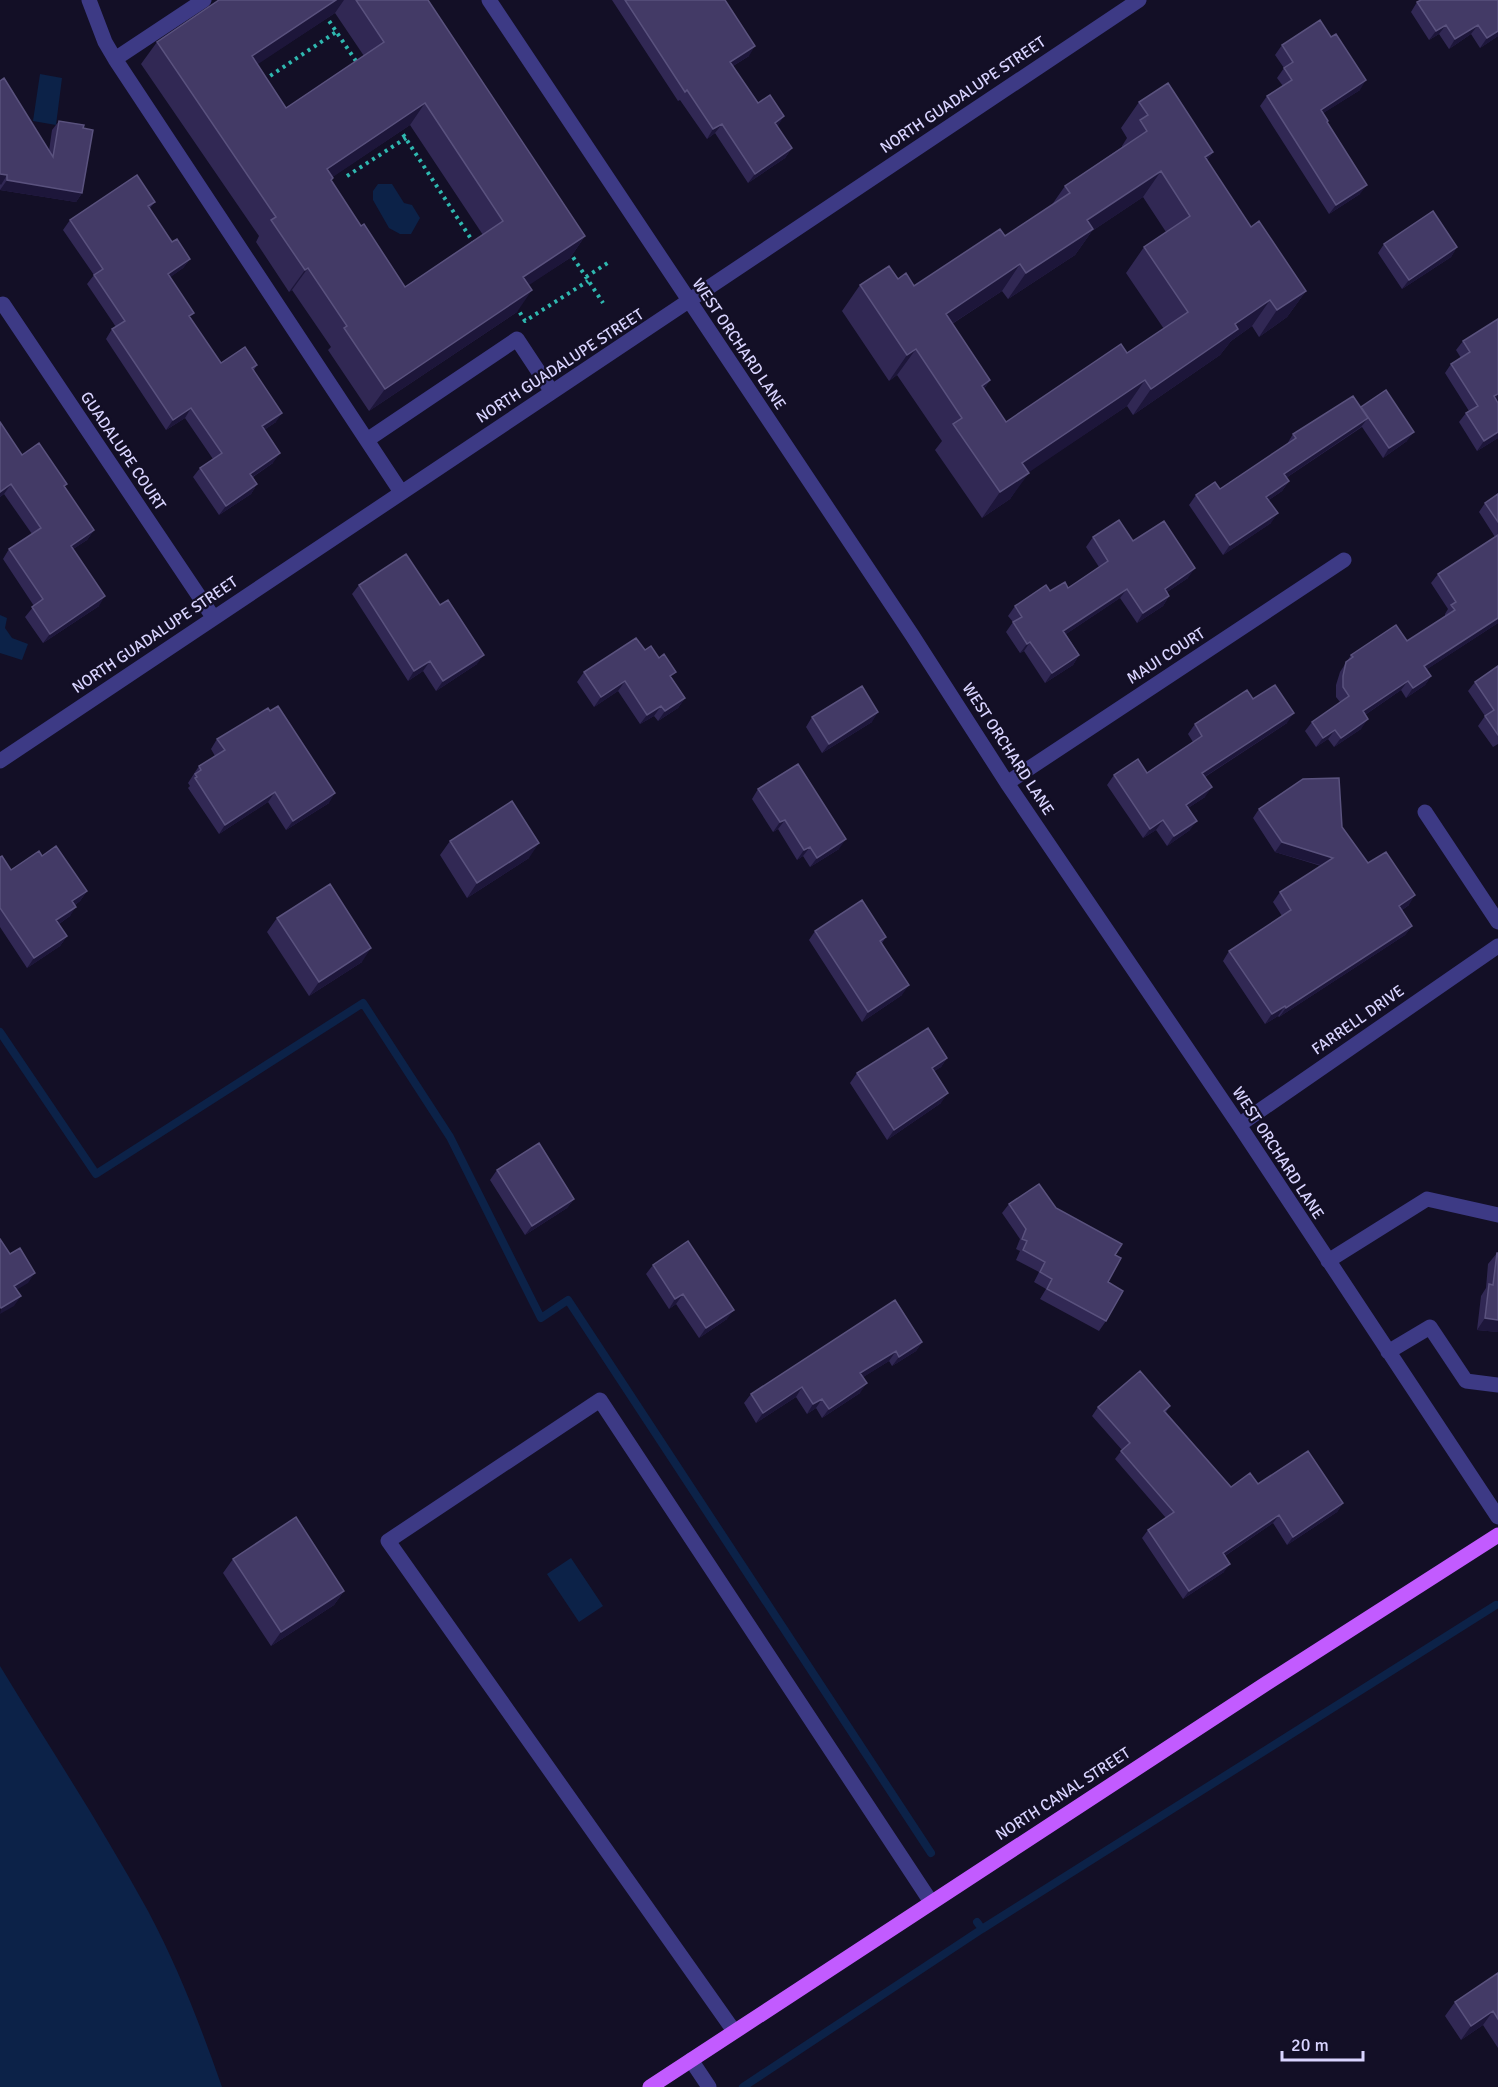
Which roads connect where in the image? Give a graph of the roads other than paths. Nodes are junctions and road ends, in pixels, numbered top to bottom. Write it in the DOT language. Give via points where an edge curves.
graph roads {
  1 [pos="89,0"];
  2 [pos="204,0"];
  3 [pos="489,0"];
  4 [pos="1139,0"];
  5 [pos="115,59"];
  6 [pos="689,302"];
  7 [pos="3,304"];
  8 [pos="552,392"];
  9 [pos="367,440"];
  10 [pos="401,492"];
  11 [pos="1344,560"];
  12 [pos="213,618"];
  13 [pos="0,761"];
  14 [pos="1007,783"];
  15 [pos="1425,813"];
  16 [pos="1498,922"];
  17 [pos="1498,946"];
  18 [pos="1239,1125"];
  19 [pos="1498,1215"];
  20 [pos="1328,1261"];
  21 [pos="1388,1352"];
  22 [pos="1498,1385"];
  23 [pos="1498,1517"];
  24 [pos="1498,1535"];
  25 [pos="931,1902"];
  26 [pos="734,2031"];
  27 [pos="691,2060"];
  28 [pos="650,2087"];
  29 [pos="709,2087"];
  1 -- 5 [label="street"];
  2 -- 5 [label="street"];
  3 -- 6 [label="street, WEST ORCHARD LANE"];
  4 -- 6 [label="street, NORTH GUADALUPE STREET"];
  5 -- 9 [label="street"];
  6 -- 8 [label="street, NORTH GUADALUPE STREET"];
  6 -- 14 [label="street, WEST ORCHARD LANE"];
  7 -- 12 [label="street, GUADALUPE COURT"];
  8 -- 9 [label="street" via="517,339"];
  8 -- 10 [label="street, NORTH GUADALUPE STREET"];
  9 -- 10 [label="street"];
  10 -- 12 [label="street, NORTH GUADALUPE STREET"];
  11 -- 14 [label="street, MAUI COURT"];
  12 -- 13 [label="street, NORTH GUADALUPE STREET"];
  14 -- 18 [label="street, WEST ORCHARD LANE"];
  15 -- 16 [label="street"];
  17 -- 18 [label="street, FARRELL DRIVE"];
  18 -- 20 [label="street, WEST ORCHARD LANE"];
  19 -- 20 [label="street" via="1427,1199"];
  20 -- 21 [label="street, WEST ORCHARD LANE"];
  21 -- 22 [label="street" via="1430,1327 1466,1381"];
  21 -- 23 [label="street, WEST ORCHARD LANE"];
  24 -- 25 [label="main road, NORTH CANAL STREET"];
  25 -- 26 [label="main road, NORTH CANAL STREET"];
  25 -- 26 [label="street" via="600,1400 590,1406 388,1541"];
  26 -- 27 [label="main road, NORTH CANAL STREET"];
  27 -- 28 [label="main road, NORTH CANAL STREET"];
  27 -- 29 [label="street"];
}
